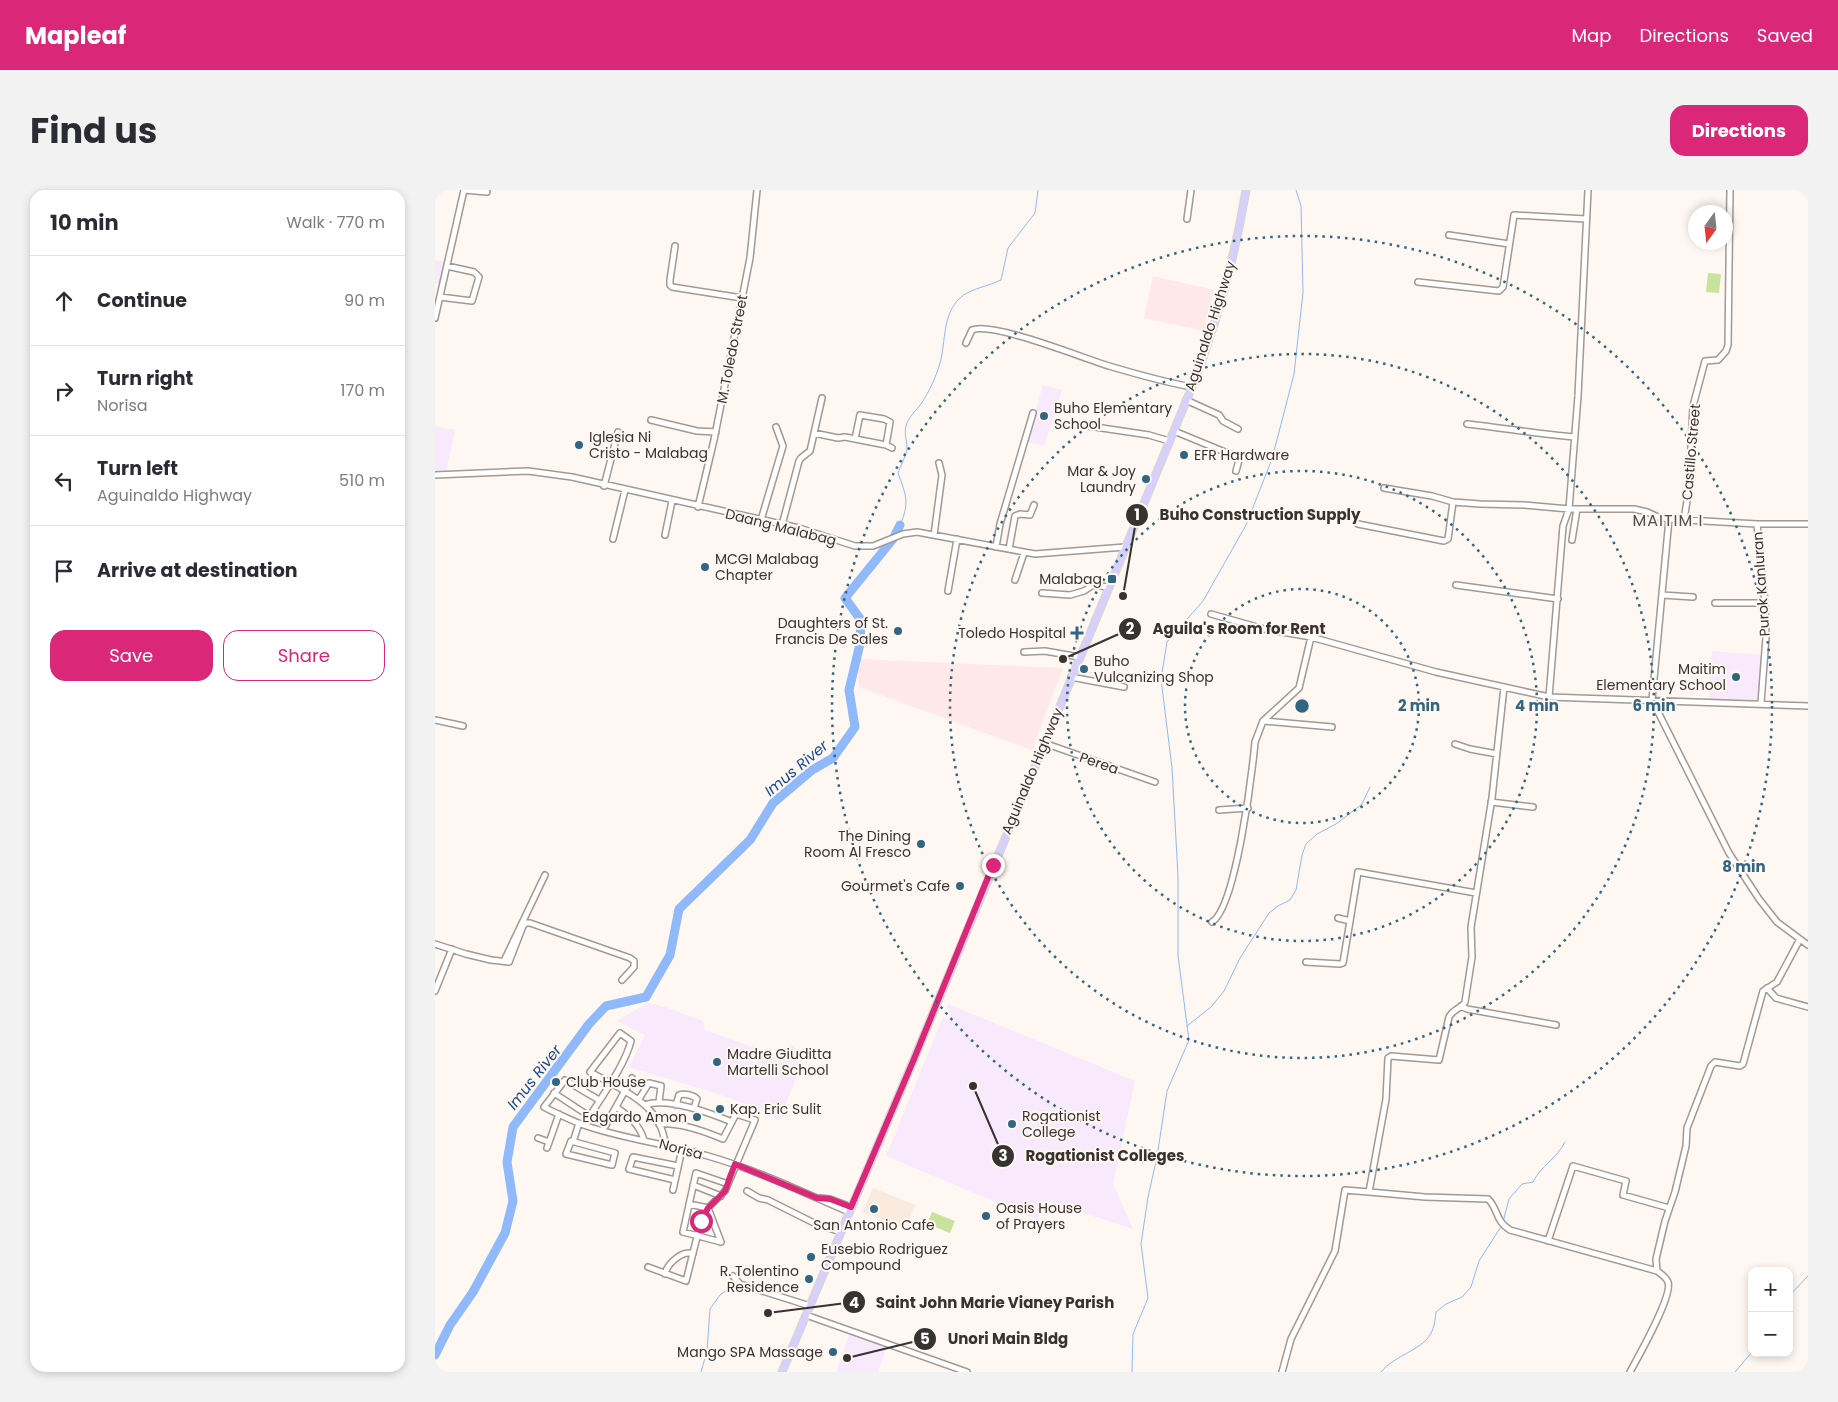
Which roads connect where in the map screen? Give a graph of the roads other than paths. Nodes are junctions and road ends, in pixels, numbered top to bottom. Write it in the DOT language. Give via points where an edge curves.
graph roads {
  1 [pos="464,190"];
  2 [pos="757,190"];
  3 [pos="1191,190"];
  4 [pos="1246,190"];
  5 [pos="1587,190"];
  6 [pos="1731,190"];
  7 [pos="487,192"];
  8 [pos="1187,218"];
  9 [pos="1586,219"];
  10 [pos="1449,235"];
  11 [pos="1509,244"];
  12 [pos="675,246"];
  13 [pos="447,266"];
  14 [pos="1418,282"];
  15 [pos="440,298"];
  16 [pos="742,298"];
  17 [pos="435,314"];
  18 [pos="965,343"];
  19 [pos="1192,387"];
  20 [pos="822,398"];
  21 [pos="1186,400"];
  22 [pos="1033,414"];
  23 [pos="651,420"];
  24 [pos="1075,424"];
  25 [pos="1467,424"];
  26 [pos="776,427"];
  27 [pos="1238,429"];
  28 [pos="1174,430"];
  29 [pos="618,432"];
  30 [pos="716,432"];
  31 [pos="814,433"];
  32 [pos="1574,437"];
  33 [pos="855,439"];
  34 [pos="1169,441"];
  35 [pos="886,445"];
  36 [pos="892,448"];
  37 [pos="939,463"];
  38 [pos="1236,470"];
  39 [pos="435,475"];
  40 [pos="604,486"];
  41 [pos="1384,488"];
  42 [pos="625,490"];
  43 [pos="672,501"];
  44 [pos="1453,502"];
  45 [pos="1034,505"];
  46 [pos="698,506"];
  47 [pos="1569,509"];
  48 [pos="1577,509"];
  49 [pos="1669,519"];
  50 [pos="761,520"];
  51 [pos="1684,520"];
  52 [pos="1358,524"];
  53 [pos="1757,524"];
  54 [pos="1808,524"];
  55 [pos="782,525"];
  56 [pos="665,535"];
  57 [pos="934,535"];
  58 [pos="613,539"];
  59 [pos="957,539"];
  60 [pos="1571,540"];
  61 [pos="996,547"];
  62 [pos="1125,547"];
  63 [pos="1009,549"];
  64 [pos="1024,553"];
  65 [pos="1015,580"];
  66 [pos="1456,585"];
  67 [pos="1109,587"];
  68 [pos="948,591"];
  69 [pos="1042,593"];
  70 [pos="1662,595"];
  71 [pos="1693,597"];
  72 [pos="1558,599"];
  73 [pos="1715,603"];
  74 [pos="1765,603"];
  75 [pos="1211,614"];
  76 [pos="1311,637"];
  77 [pos="1024,652"];
  78 [pos="1079,657"];
  79 [pos="1071,677"];
  80 [pos="1504,686"];
  81 [pos="1124,687"];
  82 [pos="1549,697"];
  83 [pos="1652,700"];
  84 [pos="1761,703"];
  85 [pos="1808,706"];
  86 [pos="435,720"];
  87 [pos="1263,721"];
  88 [pos="463,726"];
  89 [pos="1332,727"];
  90 [pos="1044,742"];
  91 [pos="1455,744"];
  92 [pos="1497,754"];
  93 [pos="1155,782"];
  94 [pos="1491,802"];
  95 [pos="1533,807"];
  96 [pos="1248,808"];
  97 [pos="1219,810"];
  98 [pos="545,875"];
  99 [pos="1476,893"];
  100 [pos="1338,918"];
  101 [pos="1350,921"];
  102 [pos="1212,922"];
  103 [pos="1800,939"];
  104 [pos="435,944"];
  105 [pos="1808,944"];
  106 [pos="452,949"];
  107 [pos="505,961"];
  108 [pos="1307,962"];
  109 [pos="622,980"];
  110 [pos="1767,988"];
  111 [pos="435,991"];
  112 [pos="1461,1006"];
  113 [pos="1808,1007"];
  114 [pos="1556,1025"];
  115 [pos="633,1078"];
  116 [pos="609,1083"];
  117 [pos="626,1090"];
  118 [pos="554,1093"];
  119 [pos="639,1099"];
  120 [pos="599,1100"];
  121 [pos="659,1102"];
  122 [pos="645,1105"];
  123 [pos="676,1105"];
  124 [pos="616,1107"];
  125 [pos="694,1108"];
  126 [pos="559,1114"];
  127 [pos="589,1116"];
  128 [pos="732,1122"];
  129 [pos="581,1124"];
  130 [pos="659,1124"];
  131 [pos="603,1130"];
  132 [pos="538,1138"];
  133 [pos="644,1140"];
  134 [pos="573,1142"];
  135 [pos="665,1144"];
  136 [pos="682,1148"];
  137 [pos="735,1164"];
  138 [pos="678,1166"];
  139 [pos="675,1180"];
  140 [pos="728,1184"];
  141 [pos="693,1185"];
  142 [pos="673,1190"];
  143 [pos="747,1191"];
  144 [pos="1369,1192"];
  145 [pos="721,1196"];
  146 [pos="689,1204"];
  147 [pos="708,1208"];
  148 [pos="1669,1208"];
  149 [pos="850,1210"];
  150 [pos="841,1232"];
  151 [pos="698,1236"];
  152 [pos="1548,1240"];
  153 [pos="693,1254"];
  154 [pos="648,1268"];
  155 [pos="1657,1271"];
  156 [pos="665,1274"];
  157 [pos="733,1276"];
  158 [pos="811,1306"];
  159 [pos="807,1316"];
  160 [pos="782,1372"];
  161 [pos="967,1372"];
  162 [pos="1282,1372"];
  163 [pos="1630,1372"];
  1 -- 7 [label="street"];
  1 -- 13 [label="street"];
  2 -- 16 [label="street, M. Toledo Street" via="754,231"];
  3 -- 8 [label="street"];
  4 -- 19 [label="main road, Aguinaldo Highway" via="1227,280"];
  5 -- 9 [label="street"];
  6 -- 51 [label="street, Castillo Street" via="1728,346 1719,360 1705,361 1693,406"];
  9 -- 11 [label="street" via="1515,215"];
  9 -- 32 [label="street"];
  10 -- 11 [label="street"];
  11 -- 14 [label="street" via="1503,286 1499,291"];
  12 -- 16 [label="street" via="670,280 672,287"];
  13 -- 15 [label="street"];
  13 -- 15 [label="street" via="473,272 479,277 472,301"];
  15 -- 17 [label="street"];
  16 -- 30 [label="street, M. Toledo Street"];
  18 -- 19 [label="street" via="972,330 983,328 1032,340 1107,366"];
  19 -- 21 [label="main road, Aguinaldo Highway"];
  20 -- 31 [label="street"];
  21 -- 27 [label="street" via="1219,415"];
  21 -- 28 [label="main road, Aguinaldo Highway"];
  22 -- 61 [label="street"];
  23 -- 30 [label="street"];
  24 -- 34 [label="street"];
  25 -- 32 [label="street"];
  26 -- 50 [label="street" via="783,446"];
  28 -- 34 [label="main road, Aguinaldo Highway"];
  28 -- 38 [label="street" via="1237,457"];
  29 -- 40 [label="street"];
  30 -- 46 [label="street, M. Toledo Street"];
  31 -- 33 [label="street"];
  31 -- 55 [label="street" via="810,452 799,461"];
  32 -- 47 [label="street"];
  33 -- 35 [label="street"];
  33 -- 35 [label="street" via="860,415 884,419 890,424"];
  34 -- 62 [label="main road, Aguinaldo Highway"];
  35 -- 36 [label="street"];
  37 -- 57 [label="street" via="942,475"];
  39 -- 40 [label="street, Daang Malabag" via="528,471 572,477"];
  40 -- 42 [label="street, Daang Malabag"];
  41 -- 44 [label="street"];
  42 -- 43 [label="street, Daang Malabag"];
  42 -- 58 [label="street"];
  43 -- 46 [label="street, Daang Malabag"];
  43 -- 56 [label="street"];
  44 -- 47 [label="street"];
  44 -- 52 [label="street" via="1448,539 1444,541"];
  45 -- 63 [label="street" via="1030,515 1015,516"];
  46 -- 50 [label="street, Daang Malabag"];
  47 -- 48 [label="street"];
  47 -- 72 [label="street" via="1563,526"];
  48 -- 49 [label="street" via="1634,509"];
  48 -- 60 [label="street"];
  49 -- 51 [label="street"];
  49 -- 70 [label="street"];
  50 -- 55 [label="street, Daang Malabag"];
  51 -- 53 [label="street"];
  53 -- 54 [label="street"];
  53 -- 74 [label="street, Purok Kanluran"];
  55 -- 57 [label="street, Daang Malabag" via="855,546 873,546 917,532"];
  57 -- 59 [label="street, Daang Malabag"];
  59 -- 61 [label="street, Daang Malabag"];
  59 -- 68 [label="street"];
  61 -- 63 [label="street, Daang Malabag"];
  62 -- 64 [label="street, Daang Malabag"];
  62 -- 67 [label="main road, Aguinaldo Highway"];
  63 -- 64 [label="street, Daang Malabag"];
  64 -- 65 [label="street"];
  66 -- 72 [label="street"];
  67 -- 69 [label="street" via="1093,585 1084,592 1065,596"];
  67 -- 78 [label="main road, Aguinaldo Highway"];
  70 -- 71 [label="street"];
  70 -- 83 [label="street"];
  72 -- 82 [label="street"];
  73 -- 74 [label="street"];
  74 -- 84 [label="street, Purok Kanluran"];
  75 -- 76 [label="street"];
  76 -- 80 [label="street" via="1402,664"];
  76 -- 87 [label="street" via="1299,688"];
  77 -- 78 [label="street" via="1045,651"];
  78 -- 79 [label="main road, Aguinaldo Highway"];
  79 -- 81 [label="street"];
  79 -- 90 [label="main road, Aguinaldo Highway"];
  80 -- 82 [label="street"];
  80 -- 92 [label="street"];
  82 -- 83 [label="street"];
  83 -- 84 [label="street"];
  83 -- 103 [label="street" via="1729,852 1777,922"];
  84 -- 85 [label="street"];
  86 -- 88 [label="street"];
  87 -- 89 [label="street"];
  87 -- 96 [label="street" via="1255,742"];
  90 -- 93 [label="street, Perea"];
  90 -- 149 [label="main road, Aguinaldo Highway"];
  91 -- 92 [label="street"];
  92 -- 94 [label="street"];
  94 -- 95 [label="street"];
  94 -- 99 [label="street"];
  96 -- 97 [label="street"];
  96 -- 102 [label="street" via="1231,882"];
  98 -- 107 [label="street"];
  99 -- 101 [label="street" via="1358,872"];
  99 -- 112 [label="street" via="1471,926 1472,957 1465,1002"];
  100 -- 101 [label="street"];
  101 -- 108 [label="street" via="1343,963"];
  103 -- 105 [label="street"];
  103 -- 110 [label="street" via="1777,982"];
  104 -- 106 [label="street"];
  106 -- 107 [label="street"];
  106 -- 111 [label="street"];
  107 -- 109 [label="street" via="509,962 523,926 530,923 634,961 634,967"];
  110 -- 113 [label="street" via="1779,1000"];
  110 -- 148 [label="street" via="1761,994 1743,1064 1715,1062 1711,1066 1687,1128 1684,1155"];
  112 -- 114 [label="street"];
  112 -- 144 [label="street" via="1449,1017 1439,1060 1388,1058 1386,1099"];
  115 -- 117 [label="street"];
  116 -- 116 [label="street" via="590,1072 620,1033 631,1041"];
  116 -- 117 [label="street"];
  116 -- 120 [label="street"];
  117 -- 119 [label="street"];
  117 -- 124 [label="street"];
  118 -- 120 [label="street" via="567,1080"];
  118 -- 126 [label="street, Norisa" via="544,1107"];
  118 -- 127 [label="street"];
  119 -- 121 [label="street" via="649,1083 656,1084 661,1086"];
  119 -- 122 [label="street"];
  120 -- 127 [label="street"];
  121 -- 122 [label="street"];
  121 -- 123 [label="street"];
  122 -- 130 [label="street"];
  123 -- 125 [label="street"];
  123 -- 125 [label="street" via="682,1094 697,1099"];
  124 -- 131 [label="street"];
  124 -- 133 [label="street" via="636,1123"];
  125 -- 128 [label="street"];
  126 -- 129 [label="street, Norisa"];
  126 -- 132 [label="street" via="548,1145"];
  127 -- 129 [label="street"];
  128 -- 130 [label="street" via="723,1139 681,1126"];
  128 -- 137 [label="street" via="736,1114 755,1120"];
  129 -- 131 [label="street, Norisa"];
  129 -- 134 [label="street"];
  130 -- 135 [label="street"];
  131 -- 133 [label="street, Norisa"];
  133 -- 135 [label="street, Norisa"];
  134 -- 134 [label="street" via="566,1154 611,1165 615,1153"];
  135 -- 136 [label="street, Norisa"];
  136 -- 137 [label="street, Norisa"];
  136 -- 138 [label="street"];
  137 -- 140 [label="street"];
  137 -- 149 [label="street, Norisa" via="817,1198 830,1199"];
  138 -- 139 [label="street"];
  138 -- 139 [label="street" via="633,1157 629,1169"];
  139 -- 142 [label="street"];
  140 -- 141 [label="street" via="696,1173"];
  140 -- 145 [label="street"];
  141 -- 145 [label="street"];
  141 -- 146 [label="street"];
  143 -- 150 [label="street" via="816,1224"];
  144 -- 152 [label="street" via="1484,1198 1491,1201 1503,1226"];
  144 -- 162 [label="street" via="1345,1190 1335,1251 1291,1339"];
  145 -- 147 [label="street"];
  146 -- 147 [label="street"];
  146 -- 151 [label="street" via="683,1232"];
  147 -- 151 [label="street"];
  147 -- 151 [label="street" via="721,1242"];
  148 -- 152 [label="street" via="1623,1195 1626,1181 1573,1166"];
  148 -- 155 [label="street" via="1656,1259"];
  149 -- 150 [label="main road, Aguinaldo Highway"];
  150 -- 158 [label="main road, Aguinaldo Highway"];
  151 -- 153 [label="street"];
  152 -- 155 [label="street"];
  153 -- 156 [label="street" via="684,1252"];
  153 -- 156 [label="street" via="686,1282"];
  154 -- 156 [label="street"];
  155 -- 163 [label="street" via="1668,1282 1669,1288 1649,1338"];
  157 -- 158 [label="street" via="740,1284"];
  158 -- 159 [label="main road, Aguinaldo Highway"];
  159 -- 160 [label="main road, Aguinaldo Highway"];
  159 -- 161 [label="street"];
}
